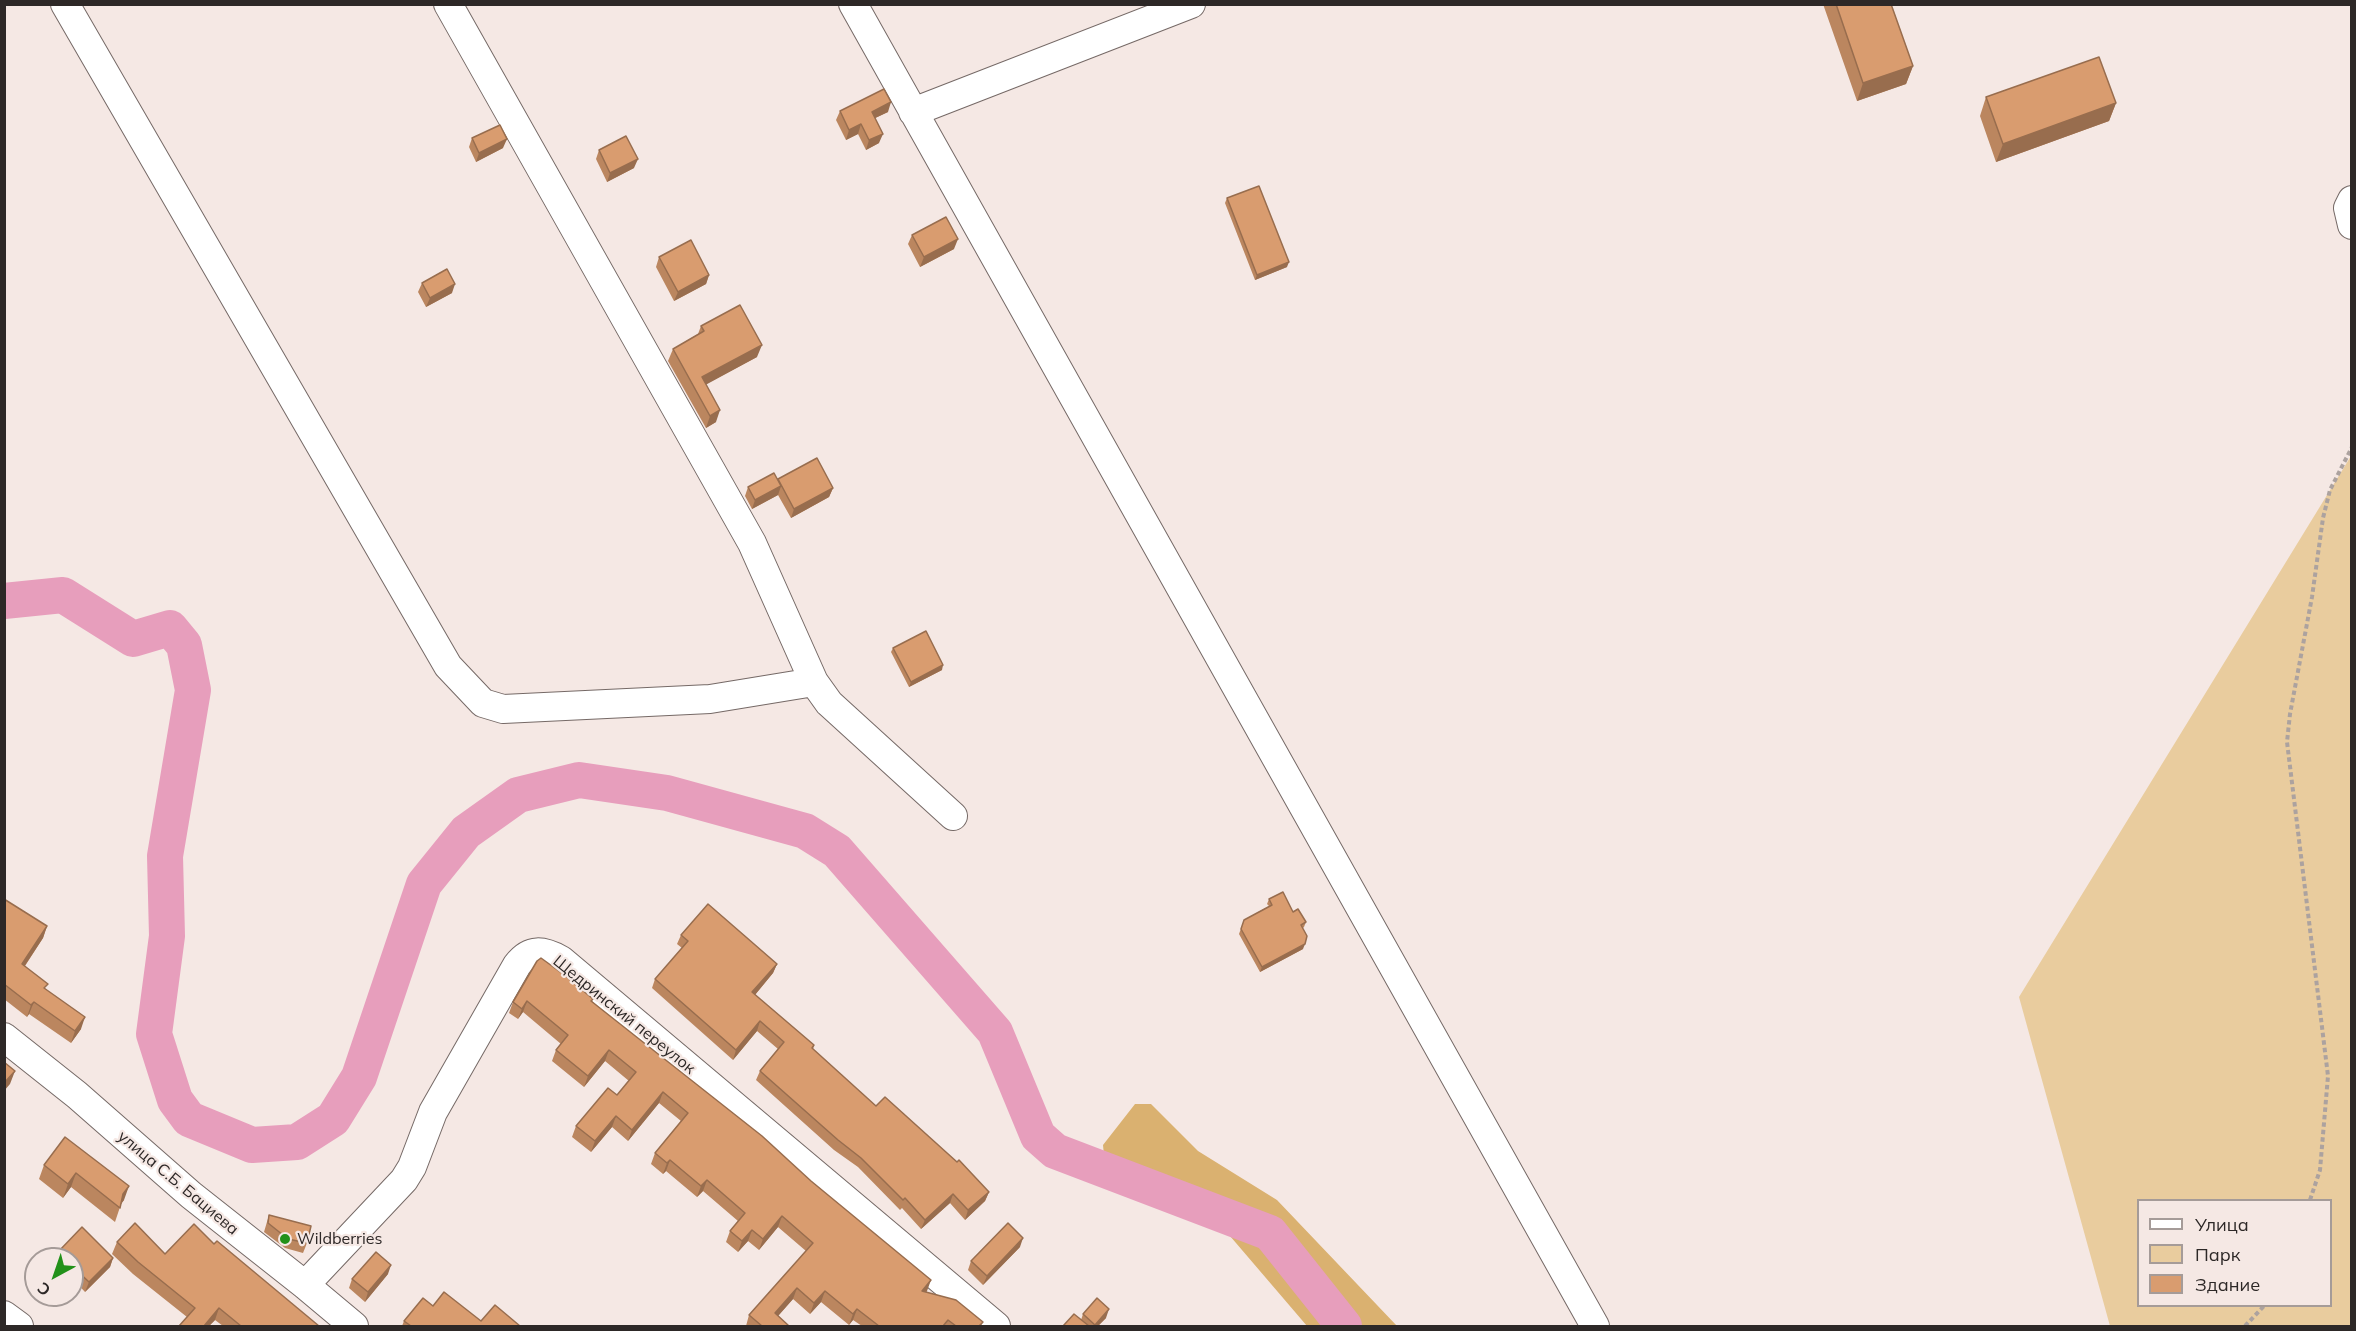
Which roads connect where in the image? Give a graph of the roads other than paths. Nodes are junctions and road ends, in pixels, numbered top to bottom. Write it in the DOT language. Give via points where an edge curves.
graph roads {
  1 [pos="64,4"];
  2 [pos="448,4"];
  3 [pos="853,4"];
  4 [pos="1191,4"];
  5 [pos="913,112"];
  6 [pos="2352,200"];
  7 [pos="2352,225"];
  8 [pos="814,682"];
  9 [pos="953,816"];
  10 [pos="4,1037"];
  11 [pos="305,1285"];
  12 [pos="4,1315"];
  13 [pos="19,1326"];
  14 [pos="354,1326"];
  15 [pos="996,1326"];
  16 [pos="1595,1326"];
  1 -- 8 [label="street" via="448,666 483,703 503,708 710,699"];
  2 -- 8 [label="street" via="752,543"];
  3 -- 5 [label="street"];
  4 -- 5 [label="street"];
  5 -- 16 [label="street"];
  6 -- 7 [label="street" via="2348,208"];
  8 -- 9 [label="street" via="829,703"];
  10 -- 11 [label="street, улица С.Б. Бациева" via="77,1095 191,1196"];
  11 -- 14 [label="street, улица С.Б. Бациева"];
  11 -- 15 [label="street, Щедринский переулок" via="404,1180 433,1112 517,965 525,955 536,951 561,960"];
  12 -- 13 [label="street"];
}
